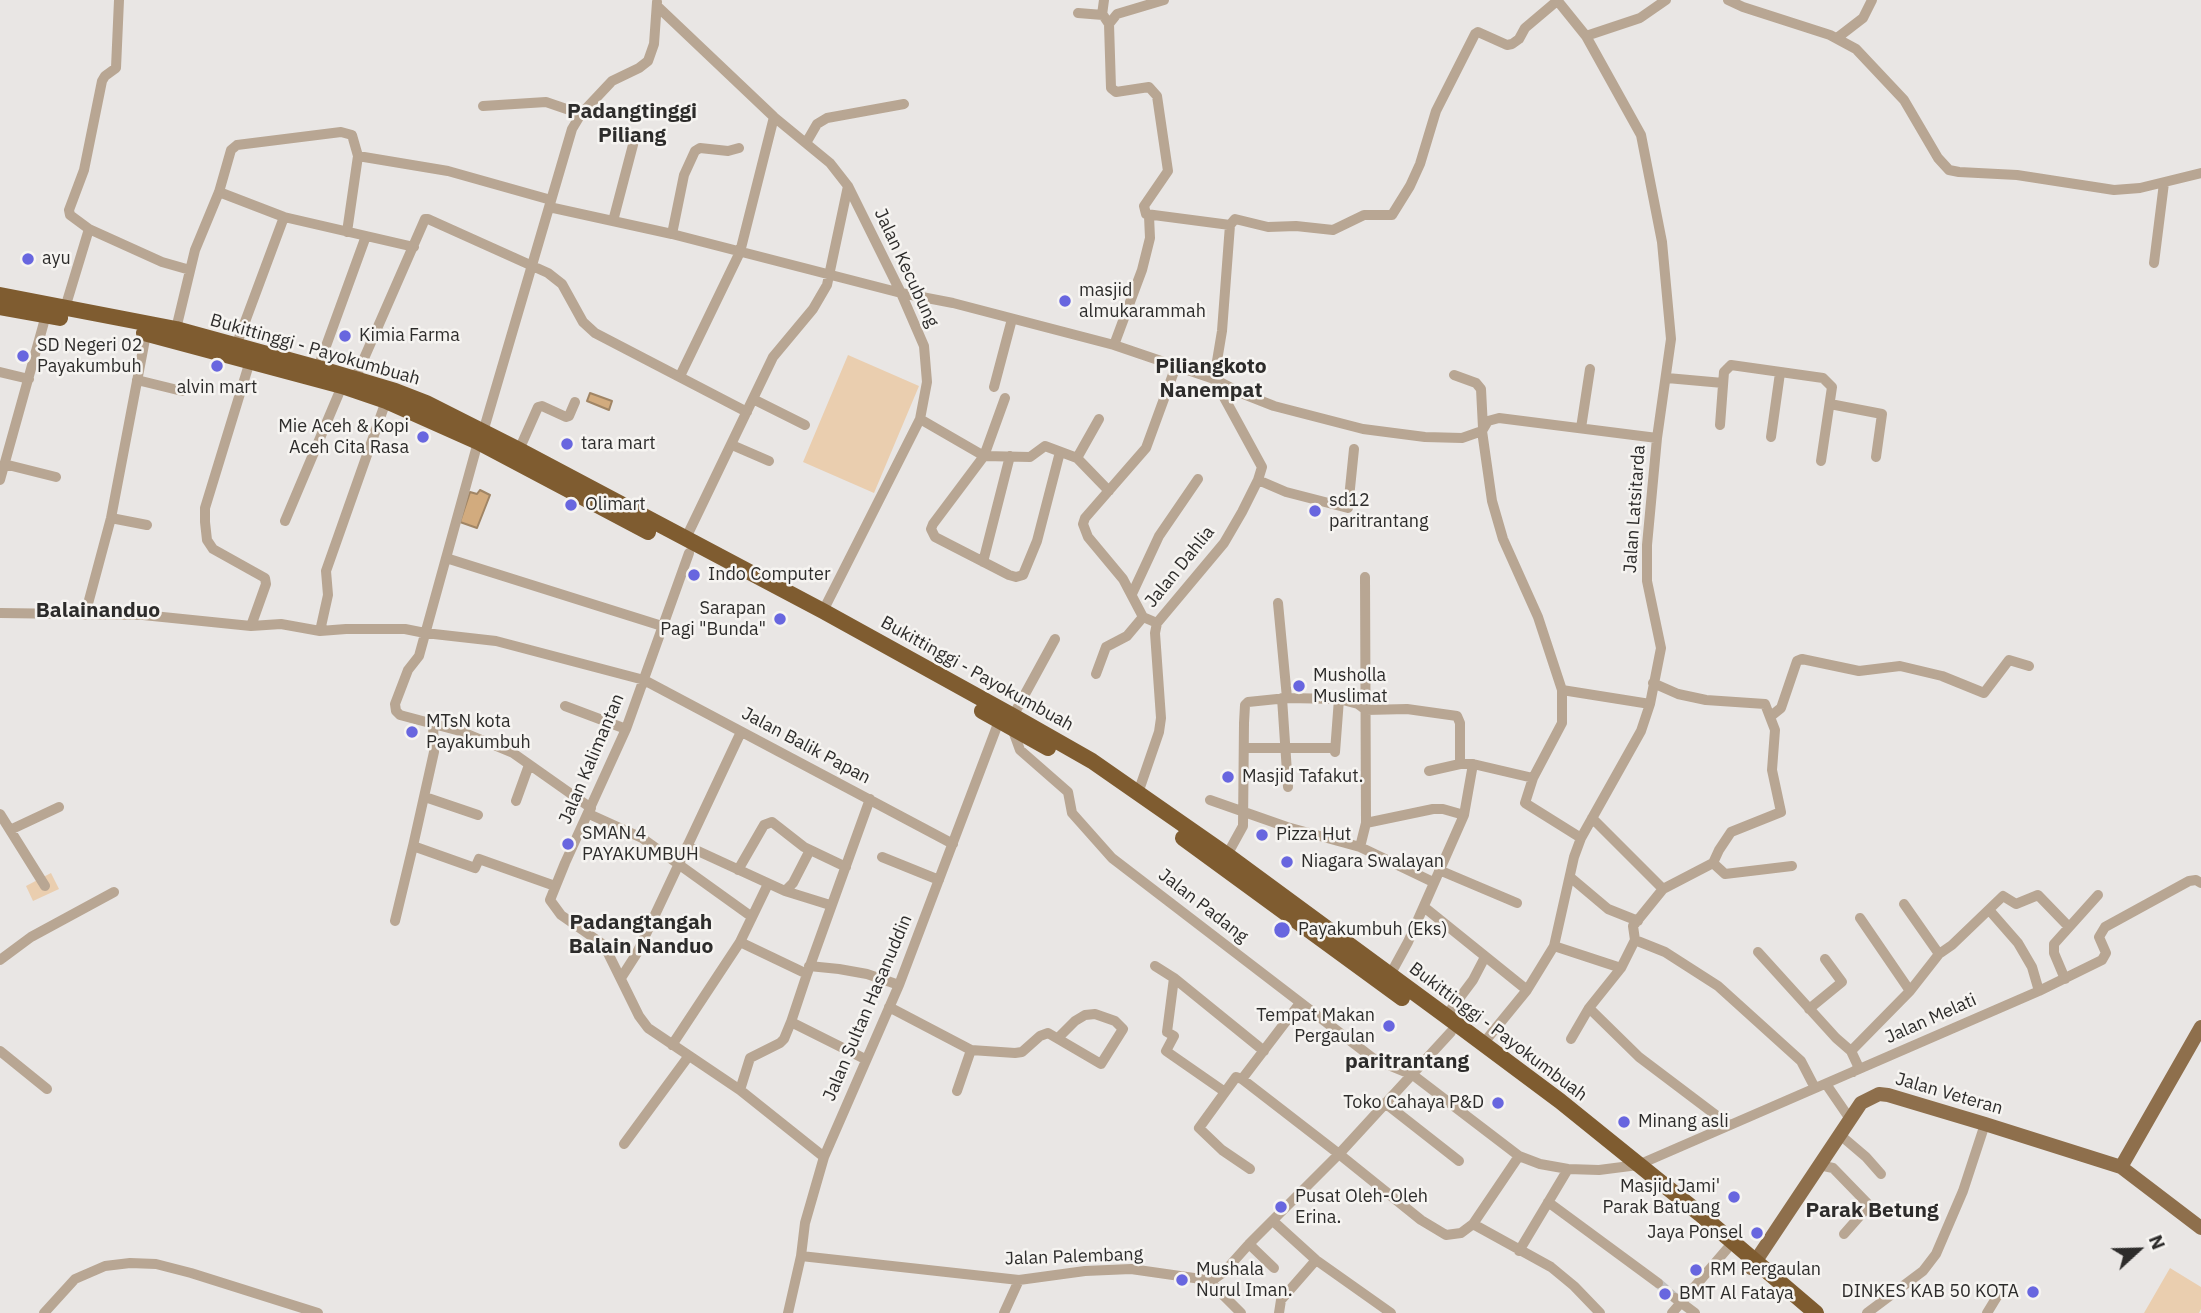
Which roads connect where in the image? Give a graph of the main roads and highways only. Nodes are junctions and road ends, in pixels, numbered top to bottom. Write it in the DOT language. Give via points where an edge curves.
graph roads {
  1 [pos="0,295"];
  2 [pos="0,307"];
  3 [pos="287,365"];
  4 [pos="348,382"];
  5 [pos="481,437"];
  6 [pos="687,547"];
  7 [pos="762,584"];
  8 [pos="1008,722"];
  9 [pos="1361,961"];
  10 [pos="2201,1027"];
  11 [pos="2197,1043"];
  12 [pos="1633,1166"];
  13 [pos="2121,1167"];
  14 [pos="2201,1228"];
  15 [pos="1753,1265"];
  16 [pos="1801,1313"];
  17 [pos="1816,1313"];
  1 -- 3 [label="highway, Bukittinggi - Payokumbuah" via="176,330"];
  2 -- 3 [label="highway, Bukittinggi - Payokumbuah" via="146,334 250,362"];
  3 -- 4 [label="highway, Bukittinggi - Payokumbuah"];
  3 -- 4 [label="highway, Bukittinggi - Payokumbuah" via="318,368"];
  4 -- 5 [label="highway, Bukittinggi - Payokumbuah"];
  4 -- 5 [label="highway, Bukittinggi - Payokumbuah" via="426,404"];
  5 -- 6 [label="highway, Bukittinggi - Payokumbuah"];
  5 -- 6 [label="highway, Bukittinggi - Payokumbuah" via="519,450"];
  6 -- 7 [label="highway, Bukittinggi - Payokumbuah"];
  7 -- 8 [label="highway, Bukittinggi - Payokumbuah"];
  7 -- 8 [label="highway, Bukittinggi - Payokumbuah" via="824,611"];
  8 -- 9 [label="highway, Bukittinggi - Payokumbuah" via="1087,769"];
  8 -- 9 [label="highway, Bukittinggi - Payokumbuah" via="1092,761 1227,855"];
  9 -- 12 [label="highway, Bukittinggi - Payokumbuah"];
  9 -- 12 [label="highway, Bukittinggi - Payokumbuah" via="1390,975 1560,1101"];
  10 -- 11 [label="main road"];
  11 -- 13 [label="main road"];
  12 -- 15 [label="highway, Bukittinggi - Payokumbuah"];
  12 -- 15 [label="highway, Bukittinggi - Payokumbuah" via="1727,1249"];
  13 -- 14 [label="main road, Jalan Veteran"];
  13 -- 15 [label="main road, Jalan Veteran" via="1879,1094 1861,1103"];
  15 -- 16 [label="highway, Bukittinggi - Payokumbuah"];
  15 -- 17 [label="highway, Bukittinggi - Payokumbuah"];
}
